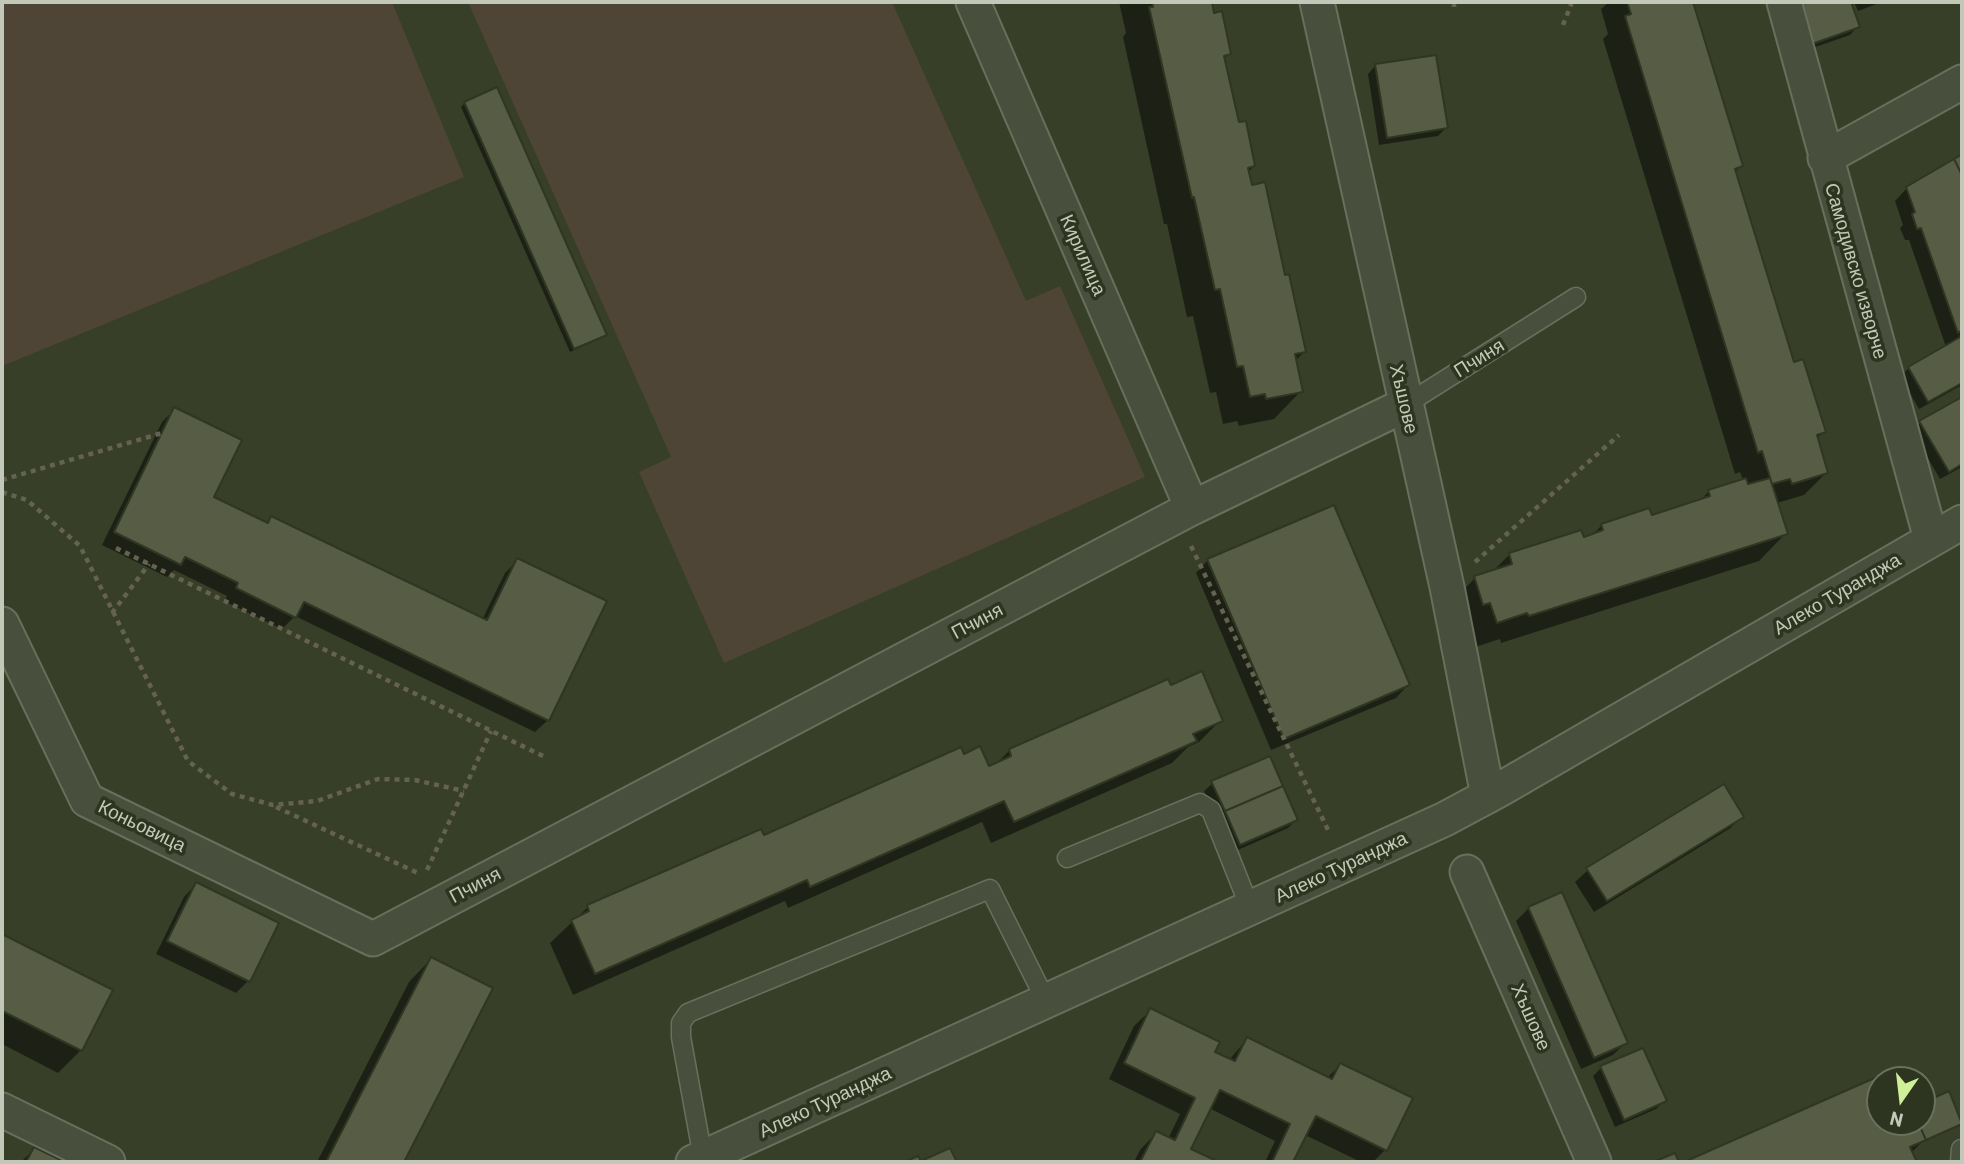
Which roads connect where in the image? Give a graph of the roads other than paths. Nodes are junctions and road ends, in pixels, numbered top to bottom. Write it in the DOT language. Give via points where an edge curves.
graph roads {
  1 [pos="973,2"];
  2 [pos="1317,2"];
  3 [pos="1784,2"];
  4 [pos="1962,82"];
  5 [pos="1825,158"];
  6 [pos="1576,297"];
  7 [pos="1405,405"];
  8 [pos="1185,512"];
  9 [pos="1962,522"];
  10 [pos="1931,539"];
  11 [pos="2,624"];
  12 [pos="1488,796"];
  13 [pos="1067,858"];
  14 [pos="1467,872"];
  15 [pos="1250,908"];
  16 [pos="373,939"];
  17 [pos="1046,1001"];
  18 [pos="2,1110"];
  19 [pos="1962,1150"];
  20 [pos="698,1160"];
  21 [pos="108,1162"];
  22 [pos="1594,1162"];
  23 [pos="1959,1162"];
  1 -- 8 [label="street, Кирилица"];
  2 -- 7 [label="street, Хъшове"];
  3 -- 5 [label="street, Самодивско изворче"];
  4 -- 5 [label="street"];
  5 -- 10 [label="street, Самодивско изворче"];
  6 -- 7 [label="lane, Пчиня"];
  7 -- 8 [label="street, Пчиня"];
  7 -- 12 [label="street, Хъшове"];
  8 -- 16 [label="street, Пчиня"];
  9 -- 10 [label="street, Алеко Туранджа"];
  10 -- 12 [label="street, Алеко Туранджа"];
  11 -- 16 [label="street, Коньовица" via="87,800"];
  12 -- 15 [label="street, Алеко Туранджа"];
  13 -- 15 [label="lane" via="1200,803 1210,810"];
  14 -- 22 [label="street, Хъшове"];
  15 -- 17 [label="street, Алеко Туранджа"];
  17 -- 20 [label="street, Алеко Туранджа"];
  17 -- 20 [label="lane" via="990,889 688,1013 681,1023 681,1037"];
  18 -- 21 [label="street"];
  19 -- 23 [label="lane"];
}
